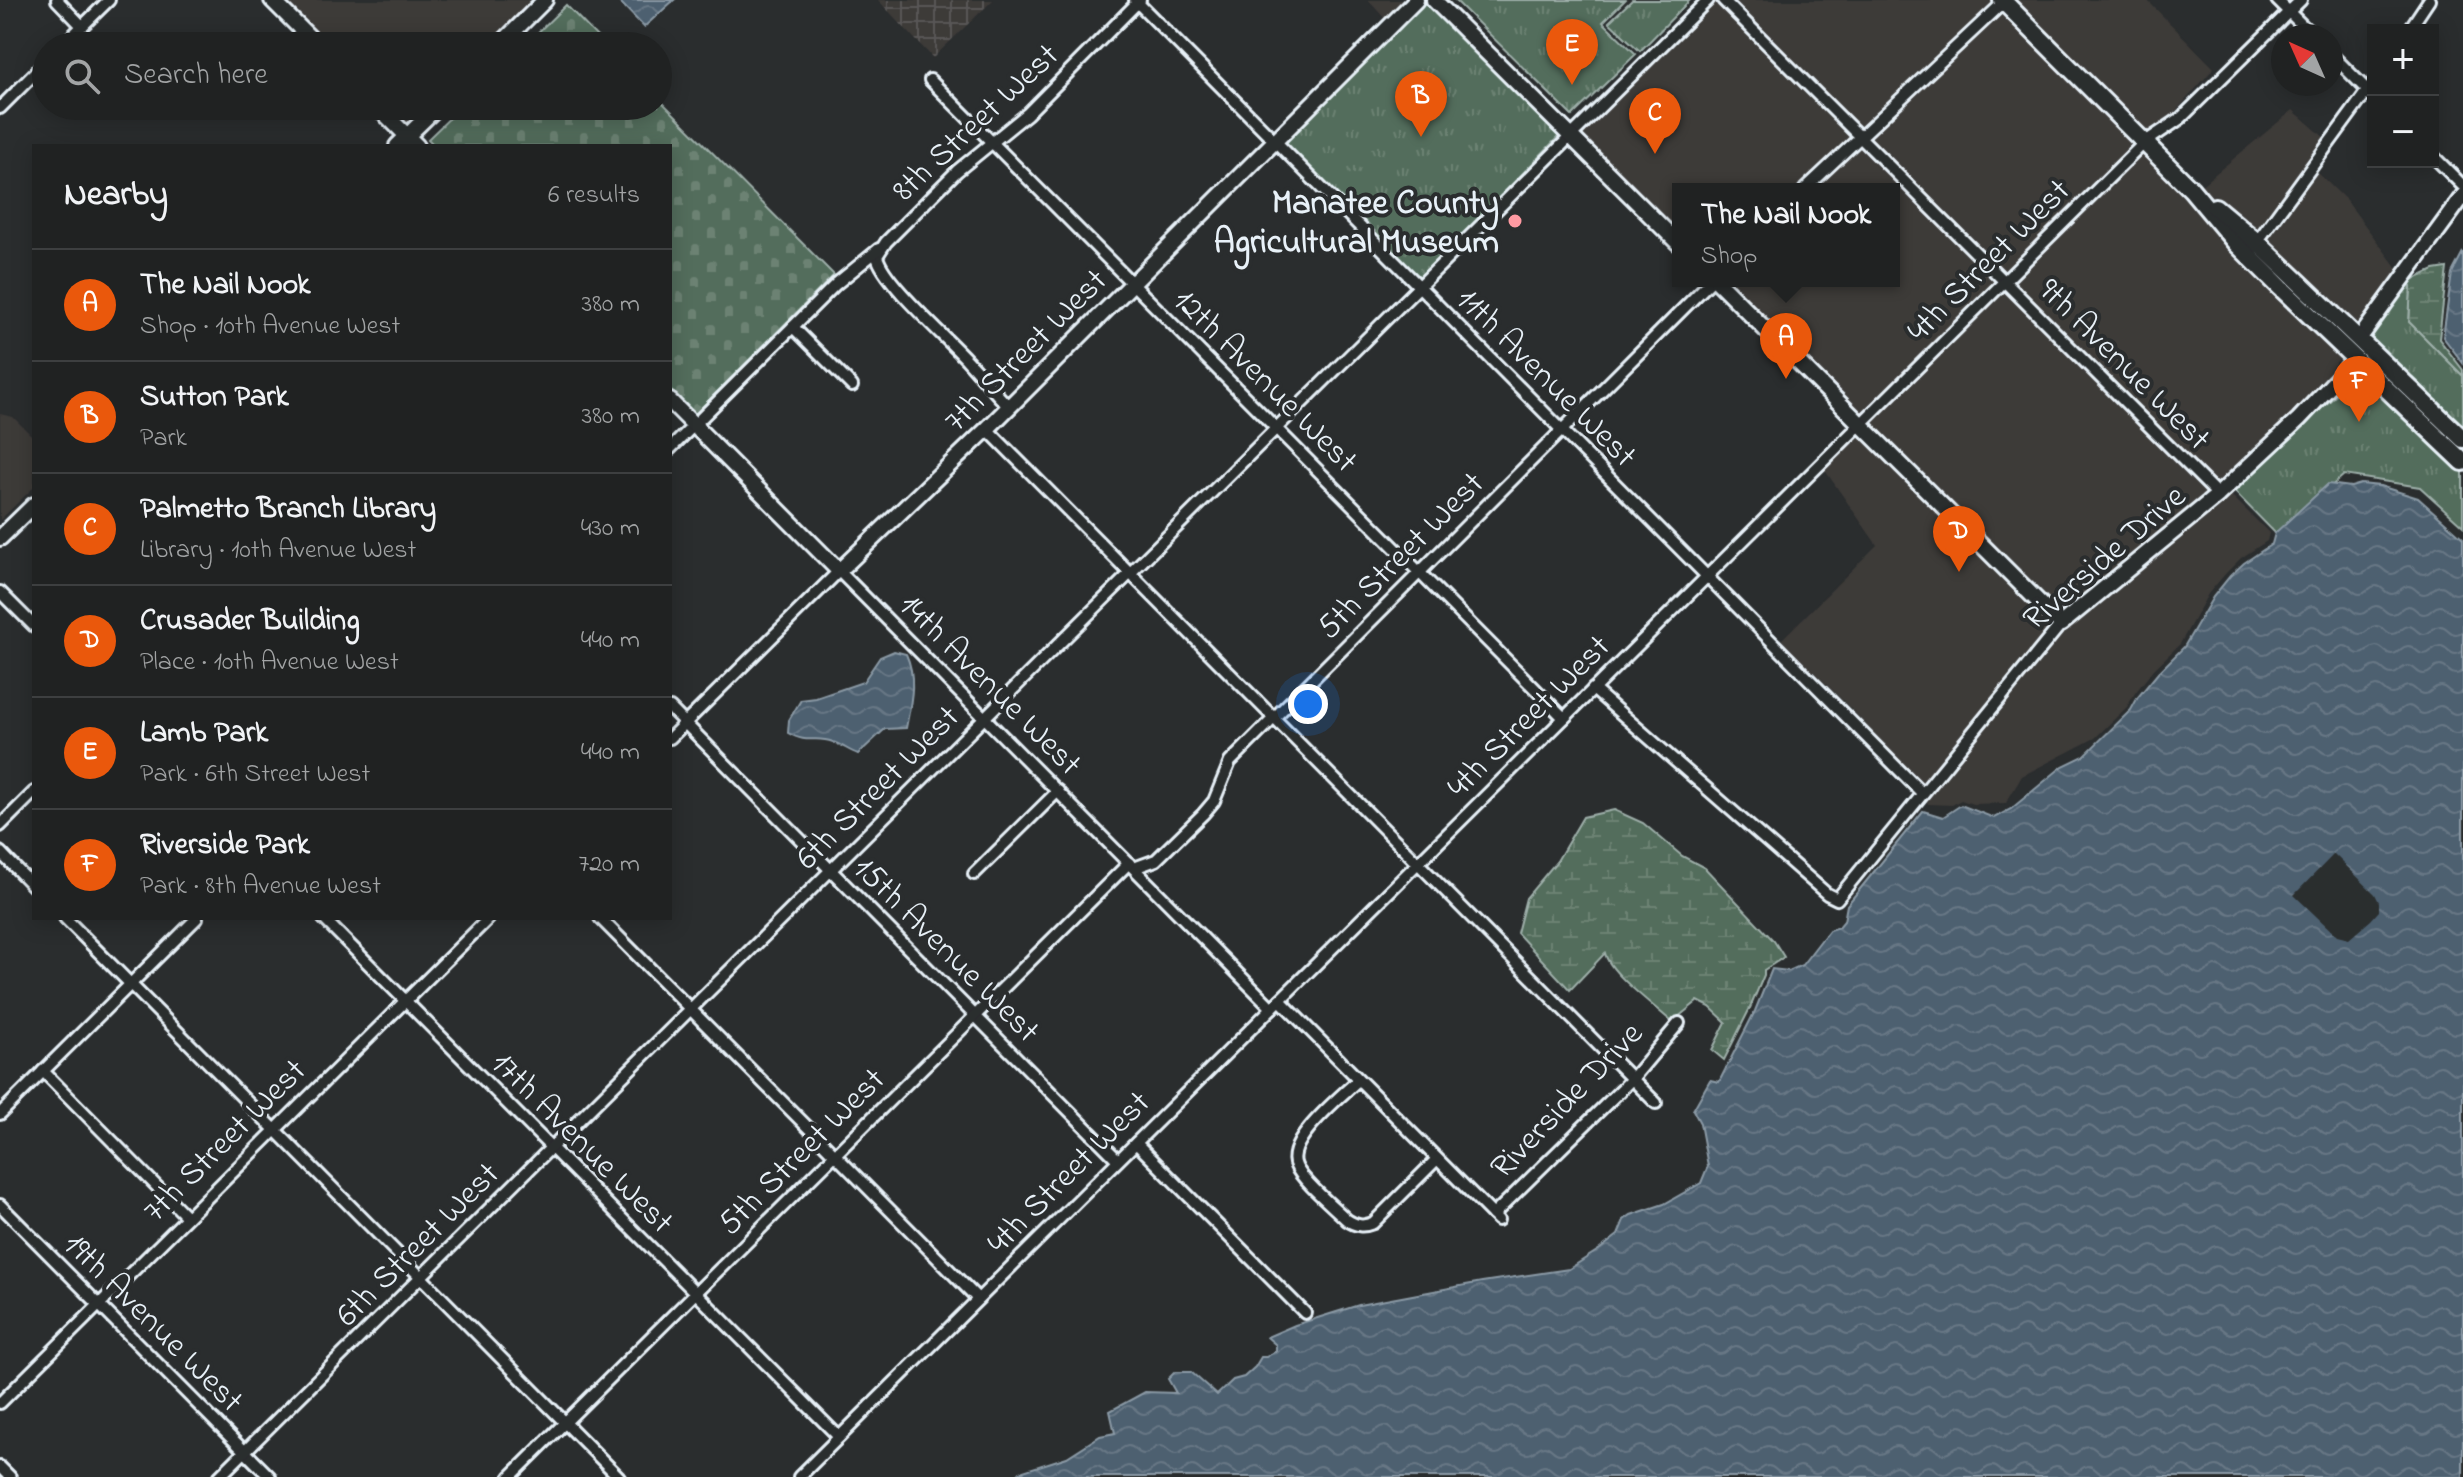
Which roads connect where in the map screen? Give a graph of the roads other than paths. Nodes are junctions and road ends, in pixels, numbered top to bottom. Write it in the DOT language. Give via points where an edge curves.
graph roads {
  1 [pos="57,0"];
  2 [pos="109,0"];
  3 [pos="272,0"];
  4 [pos="545,0"];
  5 [pos="1416,0"];
  6 [pos="1434,0"];
  7 [pos="1708,0"];
  8 [pos="1723,0"];
  9 [pos="2277,0"];
  10 [pos="2301,0"];
  11 [pos="2429,0"];
  12 [pos="1137,1"];
  13 [pos="2004,1"];
  14 [pos="2289,12"];
  15 [pos="2301,24"];
  16 [pos="2413,24"];
  17 [pos="82,26"];
  18 [pos="76,32"];
  19 [pos="304,32"];
  20 [pos="513,32"];
  21 [pos="2343,65"];
  22 [pos="32,76"];
  23 [pos="930,80"];
  24 [pos="2367,86"];
  25 [pos="2367,95"];
  26 [pos="0,108"];
  27 [pos="388,120"];
  28 [pos="426,120"];
  29 [pos="1860,136"];
  30 [pos="1571,137"];
  31 [pos="1275,141"];
  32 [pos="993,142"];
  33 [pos="407,143"];
  34 [pos="2144,143"];
  35 [pos="2439,162"];
  36 [pos="1811,183"];
  37 [pos="2463,186"];
  38 [pos="2463,196"];
  39 [pos="1672,237"];
  40 [pos="2252,248"];
  41 [pos="879,250"];
  42 [pos="2005,281"];
  43 [pos="1133,284"];
  44 [pos="1420,286"];
  45 [pos="1708,287"];
  46 [pos="1720,287"];
  47 [pos="2281,288"];
  48 [pos="793,327"];
  49 [pos="2359,339"];
  50 [pos="2355,360"];
  51 [pos="852,386"];
  52 [pos="672,403"];
  53 [pos="1009,407"];
  54 [pos="1861,423"];
  55 [pos="694,425"];
  56 [pos="987,429"];
  57 [pos="1276,429"];
  58 [pos="1563,431"];
  59 [pos="2463,439"];
  60 [pos="2463,446"];
  61 [pos="672,447"];
  62 [pos="2463,462"];
  63 [pos="2218,495"];
  64 [pos="32,507"];
  65 [pos="0,538"];
  66 [pos="839,571"];
  67 [pos="1130,573"];
  68 [pos="1420,573"];
  69 [pos="1707,576"];
  70 [pos="0,592"];
  71 [pos="32,624"];
  72 [pos="2061,624"];
  73 [pos="1593,689"];
  74 [pos="672,710"];
  75 [pos="985,718"];
  76 [pos="1274,718"];
  77 [pos="1564,718"];
  78 [pos="685,723"];
  79 [pos="672,736"];
  80 [pos="1058,791"];
  81 [pos="1922,793"];
  82 [pos="32,794"];
  83 [pos="0,826"];
  84 [pos="0,852"];
  85 [pos="1418,863"];
  86 [pos="1132,866"];
  87 [pos="831,870"];
  88 [pos="974,874"];
  89 [pos="32,885"];
  90 [pos="67,920"];
  91 [pos="195,920"];
  92 [pos="325,920"];
  93 [pos="487,920"];
  94 [pos="602,920"];
  95 [pos="131,984"];
  96 [pos="405,1001"];
  97 [pos="1276,1004"];
  98 [pos="691,1009"];
  99 [pos="975,1016"];
  100 [pos="1679,1023"];
  101 [pos="43,1071"];
  102 [pos="1632,1079"];
  103 [pos="1358,1080"];
  104 [pos="1656,1103"];
  105 [pos="0,1114"];
  106 [pos="275,1130"];
  107 [pos="1136,1143"];
  108 [pos="551,1148"];
  109 [pos="835,1155"];
  110 [pos="1437,1159"];
  111 [pos="1118,1160"];
  112 [pos="0,1205"];
  113 [pos="187,1217"];
  114 [pos="1496,1218"];
  115 [pos="421,1277"];
  116 [pos="696,1293"];
  117 [pos="978,1299"];
  118 [pos="99,1305"];
  119 [pos="1305,1313"];
  120 [pos="0,1403"];
  121 [pos="565,1423"];
  122 [pos="839,1437"];
  123 [pos="245,1452"];
  124 [pos="0,1467"];
  125 [pos="10,1477"];
  126 [pos="219,1477"];
  127 [pos="270,1477"];
  128 [pos="510,1477"];
  129 [pos="619,1477"];
  130 [pos="799,1477"];
  1 -- 17 [label="street"];
  2 -- 17 [label="street"];
  3 -- 19 [label="street"];
  4 -- 20 [label="street"];
  5 -- 31 [label="street, 7th Street West"];
  6 -- 30 [label="street"];
  7 -- 30 [label="street, 6th Street West"];
  8 -- 29 [label="street, 9th Avenue West"];
  9 -- 14 [label="street"];
  10 -- 14 [label="street, 4th Street West"];
  11 -- 16 [label="street"];
  12 -- 31 [label="street, 11th Avenue West"];
  12 -- 32 [label="street, 8th Street West"];
  13 -- 29 [label="street"];
  13 -- 34 [label="main road"];
  14 -- 15 [label="street"];
  14 -- 34 [label="street, 4th Street West" via="2181,118"];
  17 -- 18 [label="street"];
  21 -- 24 [label="street"];
  22 -- 26 [label="street"];
  23 -- 32 [label="street, 12th Avenue West"];
  25 -- 40 [label="street"];
  27 -- 33 [label="street"];
  28 -- 33 [label="street"];
  29 -- 36 [label="street"];
  29 -- 42 [label="street, 9th Avenue West"];
  30 -- 39 [label="street"];
  30 -- 44 [label="street, 6th Street West"];
  31 -- 43 [label="street, 7th Street West"];
  31 -- 44 [label="street, 11th Avenue West"];
  32 -- 41 [label="street, 8th Street West"];
  32 -- 43 [label="street, 12th Avenue West"];
  34 -- 40 [label="main road"];
  34 -- 42 [label="street, 4th Street West"];
  35 -- 37 [label="street"];
  38 -- 49 [label="street"];
  40 -- 47 [label="main road"];
  40 -- 49 [label="main road"];
  41 -- 48 [label="street, 8th Street West"];
  41 -- 53 [label="street" via="879,266 886,275"];
  42 -- 54 [label="street, 4th Street West"];
  42 -- 63 [label="street, 9th Avenue West"];
  43 -- 53 [label="street, 7th Street West"];
  43 -- 57 [label="street, 12th Avenue West"];
  44 -- 57 [label="street, 6th Street West"];
  44 -- 58 [label="street, 11th Avenue West"];
  45 -- 58 [label="street, 5th Street West"];
  46 -- 54 [label="street"];
  47 -- 49 [label="main road" via="2342,337"];
  47 -- 50 [label="main road"];
  48 -- 51 [label="street"];
  48 -- 55 [label="street, 8th Street West"];
  49 -- 59 [label="main road"];
  50 -- 60 [label="main road" via="2377,366"];
  50 -- 62 [label="main road"];
  50 -- 63 [label="street, Riverside Drive"];
  52 -- 55 [label="street, 14th Avenue West"];
  53 -- 56 [label="street, 7th Street West"];
  54 -- 69 [label="street, 4th Street West"];
  54 -- 72 [label="street"];
  55 -- 61 [label="street, 8th Street West"];
  55 -- 66 [label="street, 14th Avenue West"];
  56 -- 66 [label="street, 7th Street West"];
  56 -- 67 [label="street"];
  57 -- 67 [label="street, 6th Street West"];
  57 -- 68 [label="street, 12th Avenue West"];
  58 -- 68 [label="street, 5th Street West"];
  58 -- 69 [label="street, 11th Avenue West"];
  63 -- 72 [label="street, Riverside Drive"];
  64 -- 65 [label="street"];
  66 -- 75 [label="street, 14th Avenue West"];
  66 -- 78 [label="street, 7th Street West"];
  67 -- 75 [label="street, 6th Street West"];
  67 -- 76 [label="street"];
  68 -- 76 [label="street, 5th Street West"];
  68 -- 77 [label="street, 12th Avenue West"];
  69 -- 73 [label="street, 4th Street West"];
  69 -- 81 [label="street, 11th Avenue West"];
  70 -- 71 [label="street"];
  72 -- 81 [label="street, Riverside Drive"];
  73 -- 77 [label="street, 4th Street West"];
  73 -- 81 [label="street, Riverside Drive" via="1837,899"];
  74 -- 78 [label="street, 15th Avenue West"];
  75 -- 80 [label="street, 14th Avenue West"];
  75 -- 87 [label="street, 6th Street West"];
  76 -- 85 [label="street"];
  76 -- 86 [label="street, 5th Street West" via="1230,762 1203,814 1156,860"];
  77 -- 85 [label="street, 4th Street West"];
  78 -- 79 [label="street, 7th Street West"];
  78 -- 87 [label="street, 15th Avenue West"];
  80 -- 86 [label="street, 14th Avenue West"];
  80 -- 88 [label="street"];
  82 -- 83 [label="street"];
  84 -- 89 [label="street"];
  85 -- 97 [label="street, 4th Street West"];
  85 -- 102 [label="street"];
  86 -- 97 [label="street, 14th Avenue West"];
  86 -- 99 [label="street, 5th Street West"];
  87 -- 98 [label="street, 6th Street West"];
  87 -- 99 [label="street, 15th Avenue West"];
  90 -- 95 [label="street"];
  91 -- 95 [label="street"];
  92 -- 96 [label="street, 17th Avenue West"];
  93 -- 96 [label="street, 7th Street West"];
  94 -- 98 [label="street"];
  95 -- 101 [label="street"];
  95 -- 106 [label="street"];
  96 -- 106 [label="street, 7th Street West"];
  96 -- 108 [label="street, 17th Avenue West"];
  97 -- 103 [label="street, 14th Avenue West"];
  97 -- 107 [label="street, 4th Street West"];
  98 -- 108 [label="street, 6th Street West"];
  98 -- 109 [label="street"];
  99 -- 109 [label="street, 5th Street West"];
  99 -- 111 [label="street, 15th Avenue West"];
  100 -- 102 [label="street, Riverside Drive"];
  101 -- 105 [label="street"];
  101 -- 113 [label="street"];
  102 -- 104 [label="street"];
  102 -- 114 [label="street, Riverside Drive"];
  103 -- 110 [label="street, 14th Avenue West"];
  103 -- 110 [label="street" via="1299,1140 1293,1155 1298,1171 1347,1220 1365,1226"];
  106 -- 113 [label="street, 7th Street West"];
  106 -- 115 [label="street"];
  107 -- 111 [label="street, 4th Street West"];
  107 -- 119 [label="street"];
  108 -- 115 [label="street, 6th Street West"];
  108 -- 116 [label="street, 17th Avenue West"];
  109 -- 116 [label="street, 5th Street West"];
  109 -- 117 [label="street"];
  110 -- 114 [label="street, 14th Avenue West"];
  111 -- 117 [label="street, 4th Street West"];
  112 -- 118 [label="street, 19th Avenue West"];
  113 -- 118 [label="street, 7th Street West"];
  115 -- 121 [label="street"];
  115 -- 123 [label="street, 6th Street West"];
  116 -- 121 [label="street, 5th Street West"];
  116 -- 122 [label="street, 17th Avenue West"];
  117 -- 122 [label="street, 4th Street West"];
  118 -- 120 [label="street, 7th Street West"];
  118 -- 123 [label="street, 19th Avenue West"];
  121 -- 128 [label="street, 5th Street West"];
  121 -- 129 [label="street"];
  122 -- 130 [label="street, 4th Street West"];
  123 -- 126 [label="street, 6th Street West"];
  123 -- 127 [label="street, 19th Avenue West"];
  124 -- 125 [label="street"];
}
